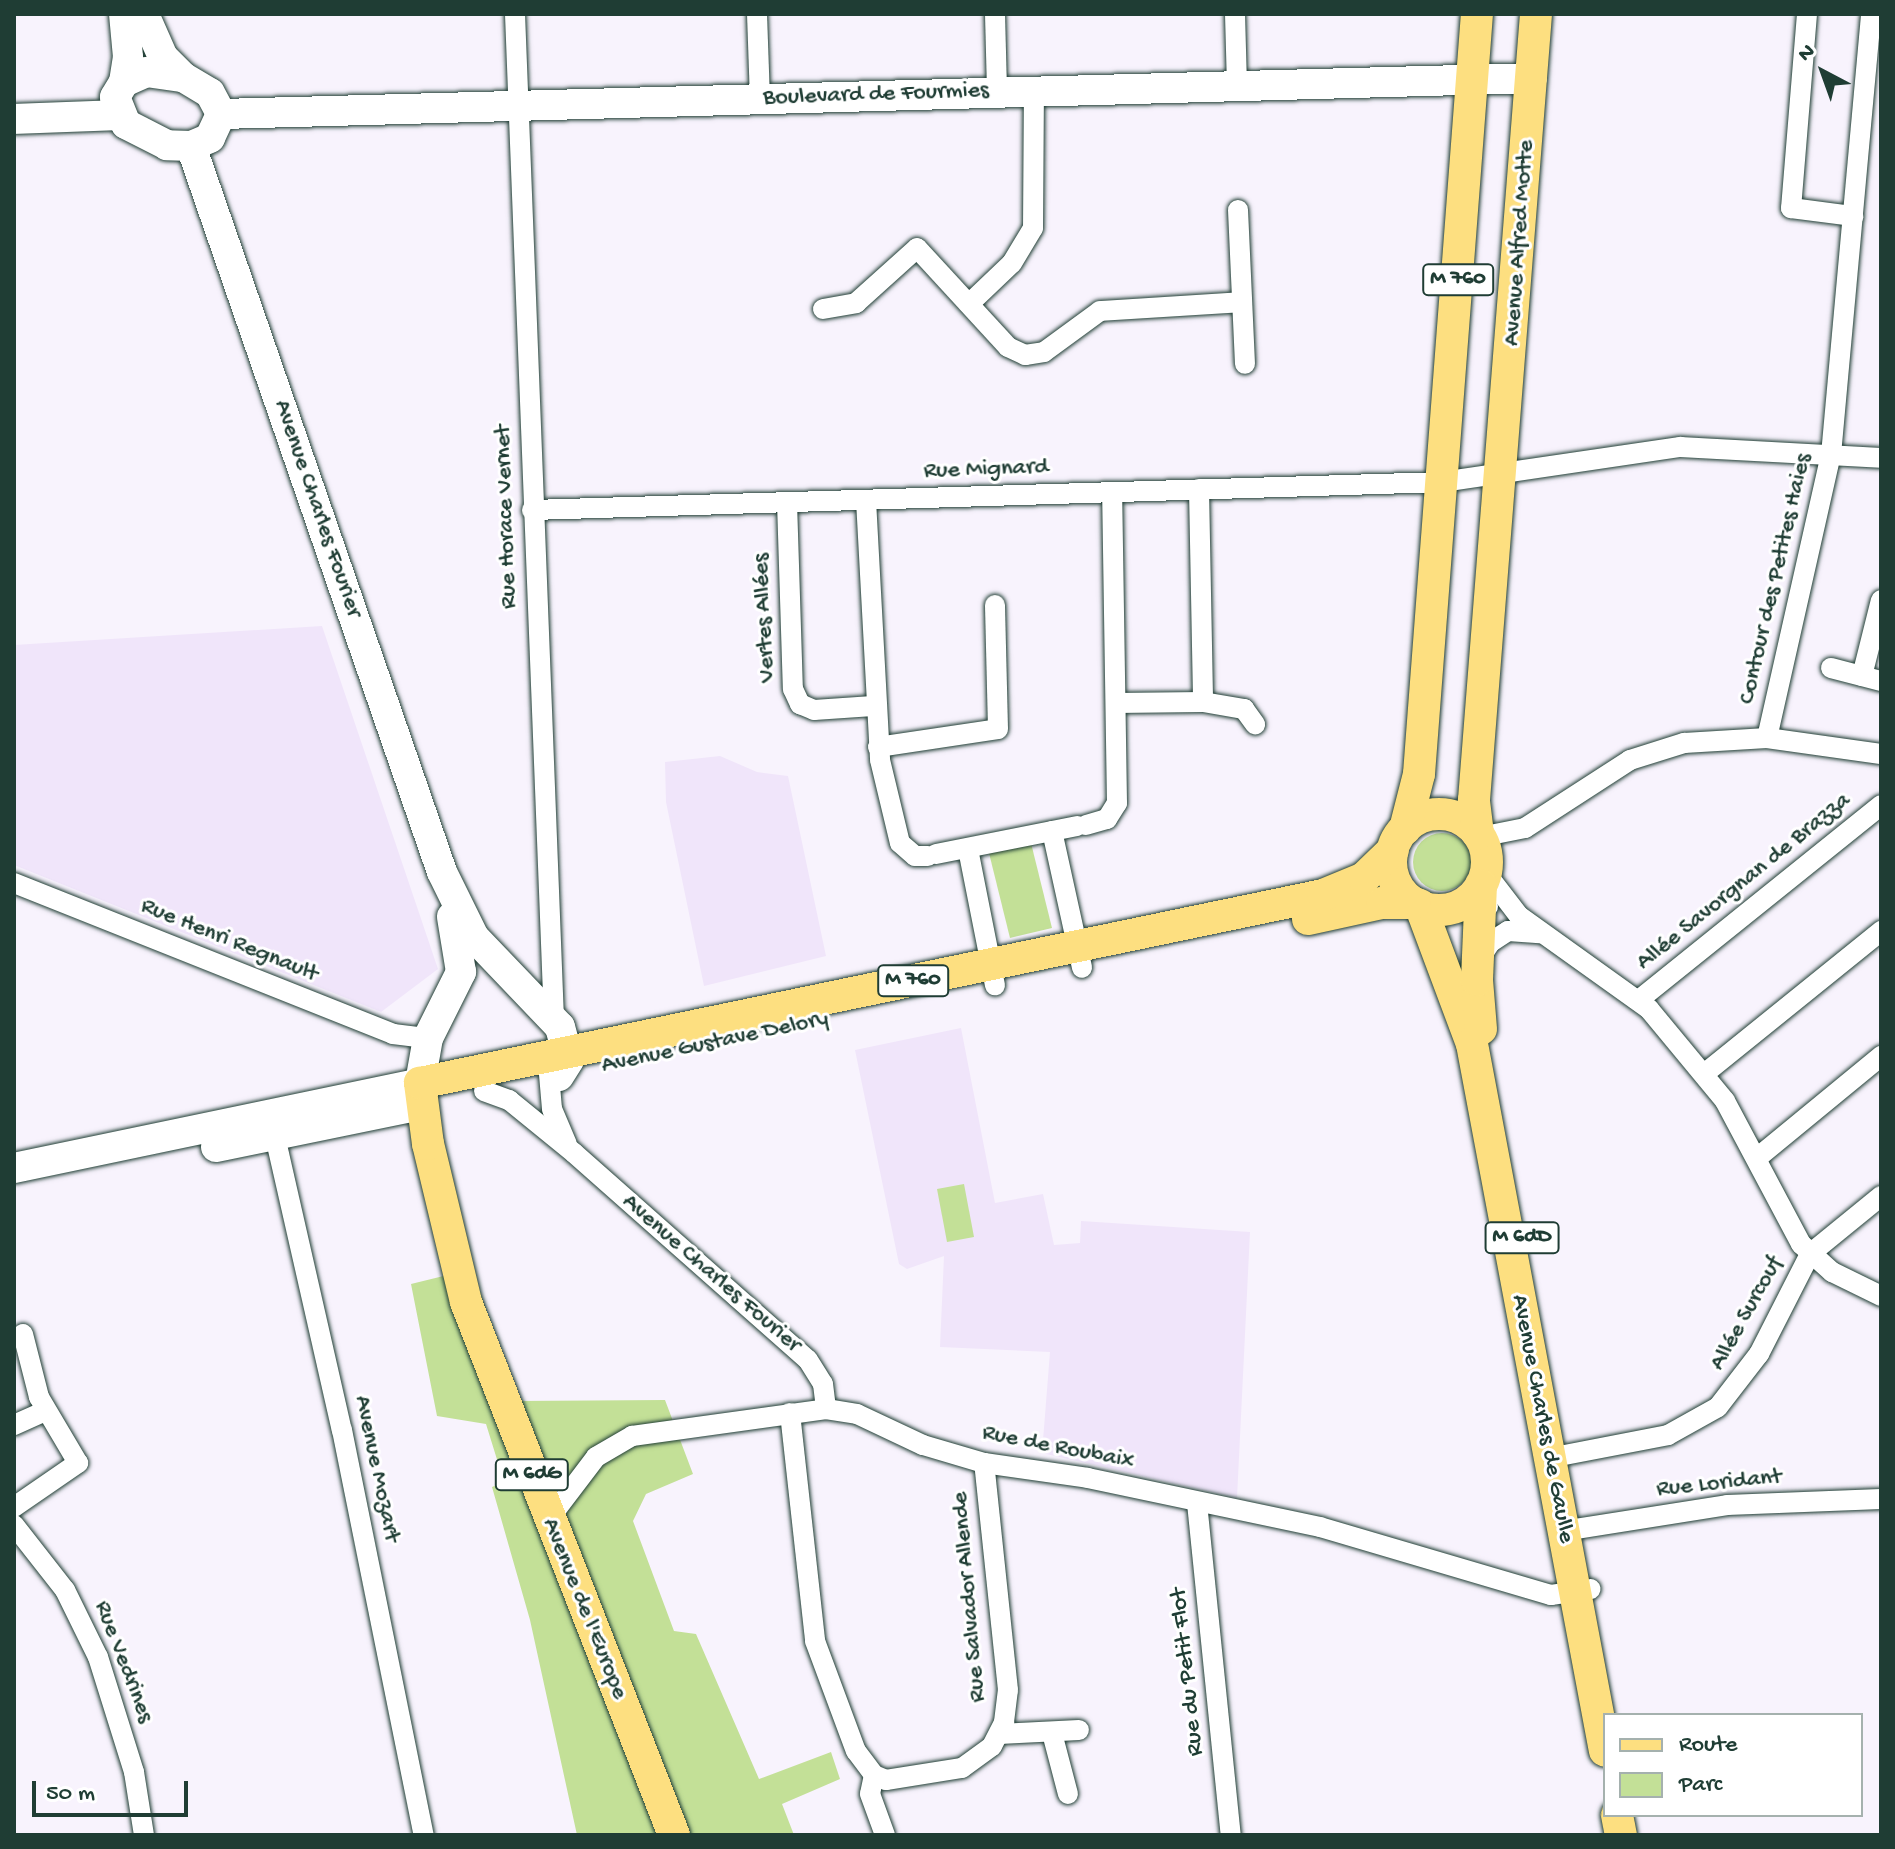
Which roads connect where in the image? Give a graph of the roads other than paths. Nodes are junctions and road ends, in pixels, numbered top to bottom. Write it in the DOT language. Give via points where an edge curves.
graph roads {
  1 [pos="124,14"];
  2 [pos="144,14"];
  3 [pos="515,14"];
  4 [pos="757,14"];
  5 [pos="995,14"];
  6 [pos="1235,14"];
  7 [pos="1477,14"];
  8 [pos="1536,14"];
  9 [pos="1807,14"];
  10 [pos="1871,14"];
  11 [pos="183,77"];
  12 [pos="1472,78"];
  13 [pos="1532,78"];
  14 [pos="124,82"];
  15 [pos="1237,85"];
  16 [pos="1034,91"];
  17 [pos="997,92"];
  18 [pos="760,98"];
  19 [pos="520,105"];
  20 [pos="221,114"];
  21 [pos="119,115"];
  22 [pos="14,119"];
  23 [pos="191,146"];
  24 [pos="1238,210"];
  25 [pos="1853,216"];
  26 [pos="1242,302"];
  27 [pos="969,304"];
  28 [pos="823,309"];
  29 [pos="1245,364"];
  30 [pos="1831,455"];
  31 [pos="1881,458"];
  32 [pos="1504,472"];
  33 [pos="1442,482"];
  34 [pos="1199,489"];
  35 [pos="1112,492"];
  36 [pos="866,500"];
  37 [pos="787,502"];
  38 [pos="532,510"];
  39 [pos="1881,600"];
  40 [pos="995,605"];
  41 [pos="1831,668"];
  42 [pos="1871,678"];
  43 [pos="1203,702"];
  44 [pos="1116,703"];
  45 [pos="873,706"];
  46 [pos="1255,724"];
  47 [pos="1767,738"];
  48 [pos="878,747"];
  49 [pos="1881,754"];
  50 [pos="1881,805"];
  51 [pos="1052,831"];
  52 [pos="1479,836"];
  53 [pos="1399,840"];
  54 [pos="968,849"];
  55 [pos="442,872"];
  56 [pos="14,883"];
  57 [pos="1475,893"];
  58 [pos="1418,904"];
  59 [pos="1519,916"];
  60 [pos="1881,931"];
  61 [pos="1544,934"];
  62 [pos="1079,957"];
  63 [pos="1477,964"];
  64 [pos="993,975"];
  65 [pos="1640,999"];
  66 [pos="554,1019"];
  67 [pos="428,1038"];
  68 [pos="1881,1056"];
  69 [pos="556,1066"];
  70 [pos="1704,1074"];
  71 [pos="484,1091"];
  72 [pos="420,1094"];
  73 [pos="272,1125"];
  74 [pos="574,1153"];
  75 [pos="1757,1158"];
  76 [pos="14,1168"];
  77 [pos="14,1189"];
  78 [pos="1881,1196"];
  79 [pos="1810,1254"];
  80 [pos="1881,1296"];
  81 [pos="23,1334"];
  82 [pos="826,1409"];
  83 [pos="45,1411"];
  84 [pos="790,1413"];
  85 [pos="14,1425"];
  86 [pos="1558,1456"];
  87 [pos="984,1463"];
  88 [pos="1881,1499"];
  89 [pos="1197,1503"];
  90 [pos="14,1507"];
  91 [pos="549,1519"];
  92 [pos="14,1525"];
  93 [pos="1572,1530"];
  94 [pos="1583,1591"];
  95 [pos="1614,1713"];
  96 [pos="1079,1730"];
  97 [pos="1052,1733"];
  98 [pos="999,1734"];
  99 [pos="1603,1736"];
  100 [pos="874,1775"];
  101 [pos="1068,1794"];
  102 [pos="144,1835"];
  103 [pos="424,1835"];
  104 [pos="674,1835"];
  105 [pos="885,1835"];
  106 [pos="1231,1835"];
  1 -- 14 [label="street"];
  2 -- 11 [label="street" via="163,57"];
  3 -- 19 [label="street, Rue Horace Vernet"];
  4 -- 18 [label="street"];
  5 -- 17 [label="street"];
  6 -- 15 [label="street"];
  7 -- 12 [label="main road, M 760"];
  8 -- 13 [label="main road, Avenue Alfred Motte / M 760"];
  9 -- 25 [label="street" via="1791,208"];
  10 -- 25 [label="street, Contour des Petites Haies"];
  11 -- 14 [label="street" via="153,71"];
  11 -- 20 [label="street" via="210,93"];
  12 -- 13 [label="street, Boulevard de Fourmies"];
  12 -- 15 [label="street, Boulevard de Fourmies"];
  12 -- 33 [label="main road, M 760"];
  13 -- 32 [label="main road, Avenue Alfred Motte / M 760"];
  14 -- 21 [label="street" via="115,97"];
  15 -- 16 [label="street, Boulevard de Fourmies"];
  16 -- 17 [label="street, Boulevard de Fourmies"];
  16 -- 27 [label="street" via="1033,228 1021,252"];
  17 -- 18 [label="street, Boulevard de Fourmies"];
  18 -- 19 [label="street, Boulevard de Fourmies"];
  19 -- 20 [label="street, Boulevard de Fourmies"];
  19 -- 38 [label="street, Rue Horace Vernet"];
  20 -- 23 [label="street" via="210,138"];
  21 -- 22 [label="street"];
  21 -- 23 [label="street" via="154,141"];
  23 -- 55 [label="street, Avenue Charles Fourier"];
  24 -- 26 [label="street"];
  25 -- 30 [label="street, Contour des Petites Haies"];
  26 -- 27 [label="street" via="1100,311 1035,355 1008,347"];
  26 -- 29 [label="street"];
  27 -- 28 [label="street" via="917,248 856,303"];
  30 -- 31 [label="street"];
  30 -- 32 [label="street" via="1680,447"];
  30 -- 47 [label="street, Contour des Petites Haies"];
  32 -- 33 [label="street"];
  32 -- 52 [label="main road, Avenue Alfred Motte / M 760" via="1474,800"];
  33 -- 34 [label="street, Rue Mignard"];
  33 -- 53 [label="main road, M 760" via="1419,774"];
  34 -- 35 [label="street, Rue Mignard"];
  34 -- 43 [label="street"];
  35 -- 36 [label="street, Rue Mignard"];
  35 -- 44 [label="street"];
  36 -- 37 [label="street, Rue Mignard"];
  36 -- 45 [label="street"];
  37 -- 38 [label="street, Rue Mignard"];
  37 -- 45 [label="street, Vertes Allées" via="793,689 800,704 814,710"];
  38 -- 66 [label="street, Rue Horace Vernet"];
  39 -- 42 [label="street"];
  40 -- 48 [label="street" via="998,729"];
  41 -- 42 [label="street"];
  43 -- 44 [label="street"];
  43 -- 46 [label="street" via="1244,709"];
  44 -- 51 [label="street" via="1117,803 1107,819"];
  45 -- 48 [label="street"];
  47 -- 49 [label="street"];
  47 -- 52 [label="street, Contour des Petites Haies" via="1700,740 1650,752 1525,828"];
  48 -- 54 [label="street" via="900,843 915,856"];
  50 -- 65 [label="street, Allée Savorgnan de Brazza"];
  51 -- 54 [label="street"];
  51 -- 62 [label="street"];
  52 -- 53 [label="main road" via="1460,819 1443,814 1420,818"];
  52 -- 57 [label="main road"];
  53 -- 58 [label="main road" via="1395,880"];
  53 -- 62 [label="main road, Avenue Gustave Delory / M 760" via="1364,878 1332,892"];
  54 -- 64 [label="street"];
  55 -- 66 [label="street, Avenue Charles Fourier" via="474,937"];
  55 -- 67 [label="street, Avenue Charles Fourier" via="462,965"];
  56 -- 67 [label="street, Rue Henri Regnault" via="393,1034"];
  57 -- 58 [label="main road"];
  57 -- 59 [label="street"];
  57 -- 59 [label="street"];
  57 -- 63 [label="main road, Avenue Charles de Gaulle / M 6dD"];
  58 -- 62 [label="main road, Avenue Gustave Delory / M 760" via="1372,904"];
  58 -- 86 [label="main road, Avenue Charles de Gaulle" via="1472,1044"];
  59 -- 61 [label="street"];
  60 -- 70 [label="street"];
  61 -- 63 [label="street" via="1508,931 1486,947"];
  61 -- 65 [label="street"];
  62 -- 64 [label="main road, Avenue Gustave Delory / M 760"];
  63 -- 86 [label="main road, Avenue Charles de Gaulle / M 6dD" via="1480,1024"];
  64 -- 69 [label="main road, Avenue Gustave Delory / M 760"];
  65 -- 70 [label="street"];
  66 -- 69 [label="street, Avenue Charles Fourier"];
  67 -- 72 [label="street, Avenue Charles Fourier"];
  68 -- 75 [label="street"];
  69 -- 71 [label="main road, Avenue Gustave Delory / M 760"];
  69 -- 72 [label="main road, Avenue Gustave Delory / M 760"];
  69 -- 74 [label="street, Avenue Charles Fourier" via="555,1123"];
  70 -- 75 [label="street"];
  71 -- 72 [label="main road, Avenue Gustave Delory / M 760"];
  71 -- 74 [label="street, Avenue Charles Fourier" via="509,1100"];
  72 -- 73 [label="street, Avenue Gustave Delory / M 760"];
  72 -- 91 [label="main road, Avenue de l'Europe / M 6dG" via="460,1282"];
  73 -- 76 [label="street, Avenue Gustave Delory / M 760"];
  73 -- 77 [label="street, Avenue Gustave Delory / M 760"];
  73 -- 103 [label="street, Avenue Mozart" via="342,1430"];
  74 -- 82 [label="street, Avenue Charles Fourier" via="808,1360 823,1384"];
  75 -- 79 [label="street" via="1787,1224"];
  78 -- 79 [label="street"];
  79 -- 80 [label="street"];
  79 -- 86 [label="street, Allée Surcouf" via="1759,1354 1718,1407 1668,1435"];
  81 -- 83 [label="street"];
  82 -- 84 [label="street, Rue de Roubaix"];
  82 -- 87 [label="street, Rue de Roubaix" via="857,1414 923,1445"];
  83 -- 85 [label="street"];
  83 -- 90 [label="street" via="78,1463"];
  84 -- 91 [label="street, Rue de Roubaix" via="632,1436 596,1457"];
  84 -- 100 [label="street" via="815,1641 856,1751"];
  86 -- 93 [label="main road, Avenue Charles de Gaulle"];
  87 -- 89 [label="street, Rue de Roubaix" via="1088,1478"];
  87 -- 98 [label="street, Rue Salvador Allende" via="1008,1690"];
  88 -- 93 [label="street, Rue Loridant" via="1727,1505"];
  89 -- 94 [label="street, Rue de Roubaix" via="1320,1527 1531,1591"];
  89 -- 106 [label="street, Rue du Petit Flot"];
  91 -- 104 [label="main road, Avenue de l'Europe / M 6dG"];
  92 -- 102 [label="street, Rue Vedrines" via="65,1590 98,1657 134,1772"];
  93 -- 94 [label="main road, Avenue Charles de Gaulle"];
  94 -- 95 [label="main road, Avenue Charles de Gaulle"];
  94 -- 99 [label="main road, Avenue Charles de Gaulle"];
  96 -- 97 [label="street"];
  97 -- 98 [label="street"];
  97 -- 101 [label="street"];
  98 -- 100 [label="street, Rue Salvador Allende" via="981,1756 962,1768 899,1780"];
  100 -- 105 [label="street" via="870,1794"];
}
